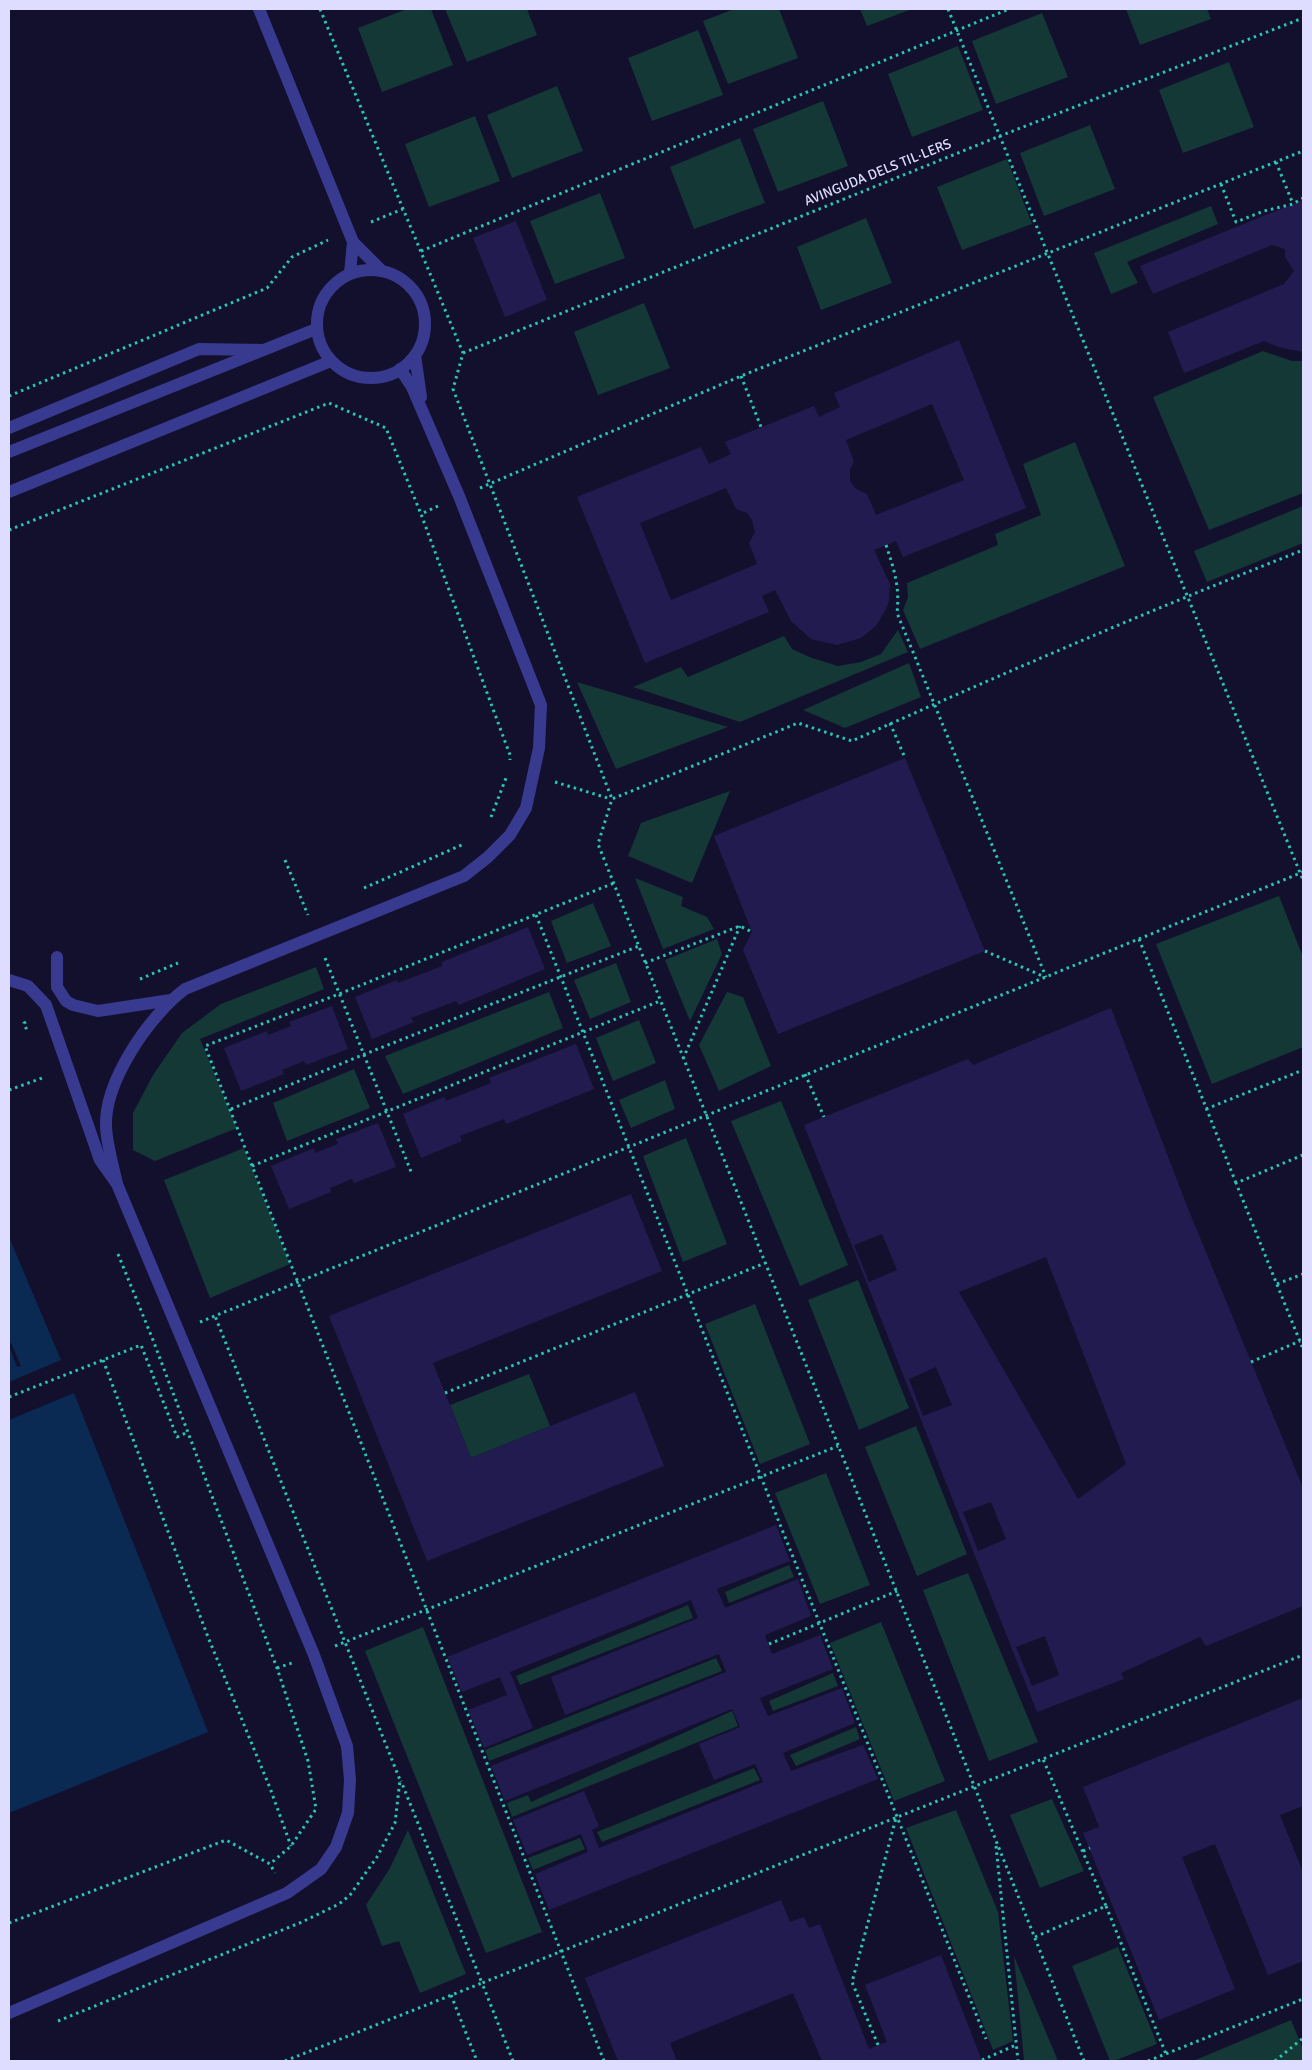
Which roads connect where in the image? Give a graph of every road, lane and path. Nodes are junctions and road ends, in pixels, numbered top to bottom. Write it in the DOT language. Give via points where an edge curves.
graph roads {
  1 [pos="259,9"];
  2 [pos="320,9"];
  3 [pos="948,9"];
  4 [pos="1009,9"];
  5 [pos="1303,18"];
  6 [pos="957,30"];
  7 [pos="1000,136"];
  8 [pos="1303,151"];
  9 [pos="1276,162"];
  10 [pos="1220,184"];
  11 [pos="1303,198"];
  12 [pos="1293,204"];
  13 [pos="403,209"];
  14 [pos="350,236"];
  15 [pos="421,251"];
  16 [pos="1048,254"];
  17 [pos="381,270"];
  18 [pos="350,273"];
  19 [pos="316,329"];
  20 [pos="263,350"];
  21 [pos="463,353"];
  22 [pos="415,355"];
  23 [pos="331,361"];
  24 [pos="400,369"];
  25 [pos="741,376"];
  26 [pos="9,396"];
  27 [pos="423,413"];
  28 [pos="9,428"];
  29 [pos="761,428"];
  30 [pos="9,452"];
  31 [pos="491,483"];
  32 [pos="9,492"];
  33 [pos="459,496"];
  34 [pos="421,514"];
  35 [pos="9,530"];
  36 [pos="886,545"];
  37 [pos="1303,550"];
  38 [pos="1188,596"];
  39 [pos="934,703"];
  40 [pos="890,724"];
  41 [pos="905,758"];
  42 [pos="510,770"];
  43 [pos="534,775"];
  44 [pos="612,799"];
  45 [pos="488,825"];
  46 [pos="467,842"];
  47 [pos="285,860"];
  48 [pos="1302,872"];
  49 [pos="1303,880"];
  50 [pos="614,883"];
  51 [pos="361,890"];
  52 [pos="316,909"];
  53 [pos="307,913"];
  54 [pos="536,915"];
  55 [pos="298,916"];
  56 [pos="740,926"];
  57 [pos="752,932"];
  58 [pos="1138,939"];
  59 [pos="639,946"];
  60 [pos="985,951"];
  61 [pos="324,955"];
  62 [pos="58,957"];
  63 [pos="181,962"];
  64 [pos="645,963"];
  65 [pos="561,977"];
  66 [pos="1046,977"];
  67 [pos="9,980"];
  68 [pos="136,980"];
  69 [pos="340,994"];
  70 [pos="171,1000"];
  71 [pos="660,1002"];
  72 [pos="49,1014"];
  73 [pos="583,1032"];
  74 [pos="31,1041"];
  75 [pos="365,1054"];
  76 [pos="683,1059"];
  77 [pos="42,1068"];
  78 [pos="1303,1070"];
  79 [pos="805,1074"];
  80 [pos="9,1090"];
  81 [pos="231,1109"];
  82 [pos="1206,1109"];
  83 [pos="387,1112"];
  84 [pos="706,1115"];
  85 [pos="824,1117"];
  86 [pos="629,1147"];
  87 [pos="1303,1155"];
  88 [pos="252,1166"];
  89 [pos="412,1174"];
  90 [pos="1236,1183"];
  91 [pos="116,1184"];
  92 [pos="116,1250"];
  93 [pos="765,1262"];
  94 [pos="1303,1274"];
  95 [pos="298,1282"];
  96 [pos="1277,1284"];
  97 [pos="688,1294"];
  98 [pos="197,1323"];
  99 [pos="1300,1341"];
  100 [pos="1303,1349"];
  101 [pos="103,1360"];
  102 [pos="1251,1362"];
  103 [pos="445,1393"];
  104 [pos="9,1397"];
  105 [pos="188,1432"];
  106 [pos="838,1446"];
  107 [pos="760,1476"];
  108 [pos="897,1591"];
  109 [pos="426,1609"];
  110 [pos="819,1623"];
  111 [pos="769,1644"];
  112 [pos="328,1649"];
  113 [pos="1303,1655"];
  114 [pos="295,1662"];
  115 [pos="277,1668"];
  116 [pos="1042,1759"];
  117 [pos="400,1780"];
  118 [pos="974,1786"];
  119 [pos="896,1817"];
  120 [pos="996,1841"];
  121 [pos="291,1846"];
  122 [pos="1090,1848"];
  123 [pos="1082,1851"];
  124 [pos="1106,1906"];
  125 [pos="302,1922"];
  126 [pos="9,1923"];
  127 [pos="1035,1938"];
  128 [pos="561,1951"];
  129 [pos="482,1983"];
  130 [pos="451,1995"];
  131 [pos="1303,1999"];
  132 [pos="9,2013"];
  133 [pos="54,2022"];
  134 [pos="1303,2038"];
  135 [pos="986,2039"];
  136 [pos="878,2045"];
  137 [pos="1016,2045"];
  138 [pos="1166,2054"];
  139 [pos="982,2060"];
  140 [pos="286,2061"];
  141 [pos="477,2061"];
  142 [pos="513,2061"];
  143 [pos="604,2061"];
  144 [pos="1018,2061"];
  145 [pos="1084,2061"];
  146 [pos="1148,2061"];
  147 [pos="1275,2061"];
  1 -- 14 [label="street"];
  2 -- 13 [label="path"];
  3 -- 6 [label="path"];
  4 -- 6 [label="path"];
  5 -- 7 [label="path, AVINGUDA DELS TIL·LERS"];
  6 -- 7 [label="path"];
  6 -- 15 [label="path"];
  7 -- 16 [label="path"];
  7 -- 21 [label="path, AVINGUDA DELS TIL·LERS"];
  8 -- 9 [label="path"];
  9 -- 10 [label="path"];
  9 -- 12 [label="path"];
  10 -- 12 [label="path" via="1236,222"];
  10 -- 16 [label="path"];
  11 -- 12 [label="path"];
  13 -- 14 [label="path"];
  13 -- 15 [label="path"];
  14 -- 17 [label="street"];
  14 -- 18 [label="street"];
  14 -- 26 [label="path" via="292,256 267,288"];
  15 -- 21 [label="path"];
  16 -- 25 [label="path"];
  16 -- 38 [label="path"];
  17 -- 18 [label="street"];
  17 -- 22 [label="street" via="399,277 412,288 421,303 425,319 424,336"];
  18 -- 19 [label="street" via="324,295 317,311"];
  19 -- 20 [label="street"];
  19 -- 23 [label="street" via="320,345"];
  20 -- 28 [label="street" via="199,349"];
  20 -- 30 [label="street"];
  21 -- 31 [label="path" via="453,390"];
  22 -- 24 [label="street"];
  22 -- 27 [label="street"];
  23 -- 24 [label="street" via="358,377 375,379"];
  23 -- 32 [label="street"];
  24 -- 27 [label="street"];
  25 -- 29 [label="path"];
  25 -- 31 [label="path"];
  27 -- 33 [label="street"];
  31 -- 33 [label="path"];
  31 -- 44 [label="path"];
  33 -- 34 [label="path"];
  33 -- 43 [label="street" via="541,706"];
  34 -- 35 [label="path" via="386,428 329,403"];
  34 -- 42 [label="path" via="510,754"];
  36 -- 39 [label="path" via="899,593 897,612"];
  37 -- 38 [label="path"];
  38 -- 39 [label="path"];
  38 -- 48 [label="path"];
  39 -- 40 [label="path"];
  39 -- 66 [label="path"];
  40 -- 41 [label="path"];
  40 -- 44 [label="path" via="852,740 798,723"];
  42 -- 43 [label="path"];
  42 -- 45 [label="path"];
  43 -- 44 [label="path"];
  43 -- 70 [label="street" via="526,808 510,835 464,876 185,989"];
  44 -- 50 [label="path" via="598,844"];
  46 -- 51 [label="path"];
  47 -- 53 [label="path"];
  48 -- 49 [label="path"];
  48 -- 58 [label="path"];
  50 -- 54 [label="path"];
  50 -- 59 [label="path"];
  52 -- 53 [label="path"];
  53 -- 55 [label="path"];
  54 -- 65 [label="path"];
  54 -- 69 [label="path"];
  56 -- 57 [label="path"];
  56 -- 64 [label="path"];
  56 -- 76 [label="path"];
  58 -- 66 [label="path"];
  58 -- 82 [label="path"];
  59 -- 64 [label="path"];
  59 -- 65 [label="path"];
  60 -- 66 [label="path"];
  61 -- 69 [label="path"];
  62 -- 70 [label="street" via="57,987 66,1001 73,1005 98,1011"];
  63 -- 68 [label="path"];
  64 -- 71 [label="path"];
  65 -- 73 [label="path"];
  65 -- 75 [label="path"];
  66 -- 79 [label="path"];
  67 -- 72 [label="street" via="28,986 46,1005"];
  69 -- 75 [label="path"];
  69 -- 81 [label="path" via="206,1046"];
  70 -- 91 [label="street" via="141,1036 112,1086 106,1126"];
  71 -- 73 [label="path"];
  71 -- 76 [label="path"];
  72 -- 74 [label="path" via="24,1023"];
  72 -- 91 [label="street" via="100,1160"];
  73 -- 83 [label="path"];
  73 -- 86 [label="path"];
  75 -- 81 [label="path"];
  75 -- 83 [label="path"];
  76 -- 84 [label="path"];
  77 -- 80 [label="path" via="45,1077"];
  78 -- 82 [label="path"];
  79 -- 84 [label="path"];
  79 -- 85 [label="path"];
  81 -- 88 [label="path"];
  82 -- 90 [label="path"];
  83 -- 88 [label="path"];
  83 -- 89 [label="path"];
  84 -- 86 [label="path"];
  84 -- 93 [label="path"];
  86 -- 95 [label="path"];
  86 -- 97 [label="path"];
  87 -- 90 [label="path"];
  88 -- 95 [label="path"];
  90 -- 96 [label="path"];
  91 -- 132 [label="street" via="314,1655 347,1746 348,1812 336,1847 321,1869 287,1893"];
  92 -- 105 [label="path"];
  93 -- 97 [label="path"];
  93 -- 106 [label="path"];
  94 -- 96 [label="path"];
  95 -- 98 [label="path"];
  95 -- 109 [label="path"];
  96 -- 99 [label="path"];
  97 -- 103 [label="path"];
  97 -- 107 [label="path"];
  99 -- 100 [label="path"];
  99 -- 102 [label="path"];
  101 -- 104 [label="path"];
  101 -- 105 [label="path" via="141,1345 177,1437"];
  101 -- 121 [label="path"];
  105 -- 115 [label="path"];
  106 -- 107 [label="path"];
  106 -- 108 [label="path"];
  107 -- 109 [label="path"];
  107 -- 110 [label="path"];
  108 -- 110 [label="path"];
  108 -- 118 [label="path"];
  109 -- 112 [label="path"];
  109 -- 128 [label="path"];
  110 -- 111 [label="path"];
  110 -- 119 [label="path"];
  113 -- 116 [label="path"];
  114 -- 115 [label="path"];
  115 -- 121 [label="path" via="308,1761 316,1809"];
  116 -- 118 [label="path"];
  116 -- 123 [label="path"];
  117 -- 129 [label="path"];
  118 -- 119 [label="path"];
  118 -- 120 [label="path"];
  119 -- 128 [label="path"];
  119 -- 135 [label="path"];
  119 -- 136 [label="path" via="852,1982"];
  120 -- 127 [label="path"];
  120 -- 137 [label="path"];
  121 -- 126 [label="path" via="270,1864 226,1840"];
  122 -- 123 [label="path"];
  123 -- 124 [label="path"];
  124 -- 127 [label="path"];
  124 -- 138 [label="path"];
  125 -- 133 [label="path"];
  127 -- 145 [label="path"];
  128 -- 129 [label="path"];
  128 -- 143 [label="path"];
  129 -- 130 [label="path"];
  129 -- 142 [label="path"];
  130 -- 140 [label="path"];
  130 -- 141 [label="path"];
  131 -- 138 [label="path"];
  134 -- 147 [label="path"];
  137 -- 139 [label="path"];
  137 -- 144 [label="path"];
  138 -- 146 [label="path"];
}
